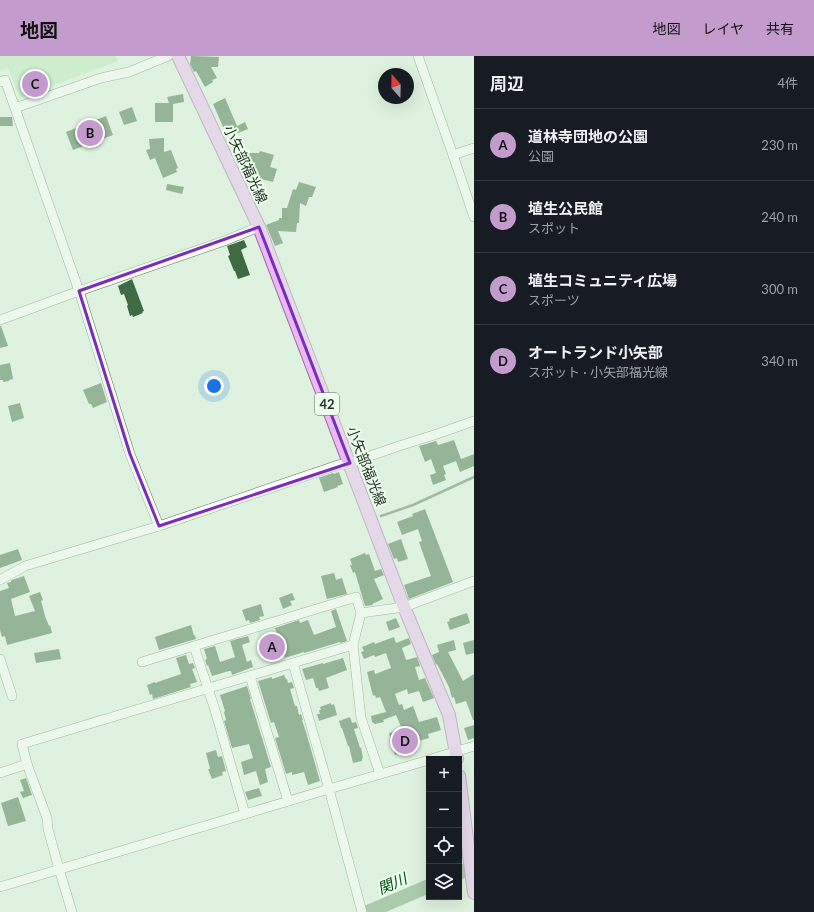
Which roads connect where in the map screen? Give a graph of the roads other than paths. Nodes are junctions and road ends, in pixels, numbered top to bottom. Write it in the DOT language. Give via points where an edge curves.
graph roads {
  1 [pos="168,56"];
  2 [pos="178,56"];
  3 [pos="418,56"];
  4 [pos="0,82"];
  5 [pos="15,108"];
  6 [pos="474,148"];
  7 [pos="453,155"];
  8 [pos="474,217"];
  9 [pos="259,227"];
  10 [pos="79,291"];
  11 [pos="0,320"];
  12 [pos="474,421"];
  13 [pos="350,463"];
  14 [pos="158,526"];
  15 [pos="0,580"];
  16 [pos="474,580"];
  17 [pos="404,607"];
  18 [pos="361,613"];
  19 [pos="353,645"];
  20 [pos="194,646"];
  21 [pos="0,659"];
  22 [pos="142,662"];
  23 [pos="294,663"];
  24 [pos="250,676"];
  25 [pos="208,688"];
  26 [pos="12,696"];
  27 [pos="474,746"];
  28 [pos="456,755"];
  29 [pos="426,760"];
  30 [pos="27,764"];
  31 [pos="0,773"];
  32 [pos="380,774"];
  33 [pos="329,789"];
  34 [pos="461,792"];
  35 [pos="288,801"];
  36 [pos="245,814"];
  37 [pos="59,869"];
  38 [pos="0,887"];
  39 [pos="474,893"];
  40 [pos="72,912"];
  41 [pos="362,912"];
  1 -- 5 [label="street" via="129,72 101,78"];
  2 -- 9 [label="main road, 小矢部福光線 / 42"];
  3 -- 7 [label="street"];
  4 -- 5 [label="street" via="5,80"];
  5 -- 10 [label="street"];
  6 -- 7 [label="street"];
  7 -- 8 [label="street"];
  9 -- 10 [label="street"];
  9 -- 13 [label="main road, 小矢部福光線 / 42"];
  10 -- 11 [label="street"];
  10 -- 14 [label="street" via="130,454"];
  12 -- 13 [label="street"];
  13 -- 14 [label="street"];
  13 -- 17 [label="main road, 小矢部福光線 / 42"];
  14 -- 15 [label="street" via="25,566"];
  16 -- 17 [label="street"];
  17 -- 18 [label="street"];
  17 -- 28 [label="main road, 小矢部福光線 / 42" via="449,715"];
  18 -- 19 [label="street"];
  18 -- 20 [label="street" via="356,597"];
  19 -- 23 [label="street"];
  19 -- 32 [label="street" via="361,718"];
  20 -- 22 [label="street"];
  20 -- 25 [label="street"];
  21 -- 26 [label="street"];
  23 -- 24 [label="street"];
  23 -- 33 [label="street"];
  24 -- 25 [label="street"];
  24 -- 35 [label="street"];
  25 -- 30 [label="street" via="22,744"];
  25 -- 36 [label="street"];
  27 -- 28 [label="street"];
  29 -- 32 [label="street"];
  30 -- 31 [label="street"];
  30 -- 37 [label="street" via="47,818"];
  32 -- 33 [label="street"];
  33 -- 35 [label="street"];
  33 -- 41 [label="street"];
  34 -- 39 [label="main road"];
  35 -- 36 [label="street"];
  36 -- 37 [label="street"];
  37 -- 38 [label="street"];
  37 -- 40 [label="street"];
}
